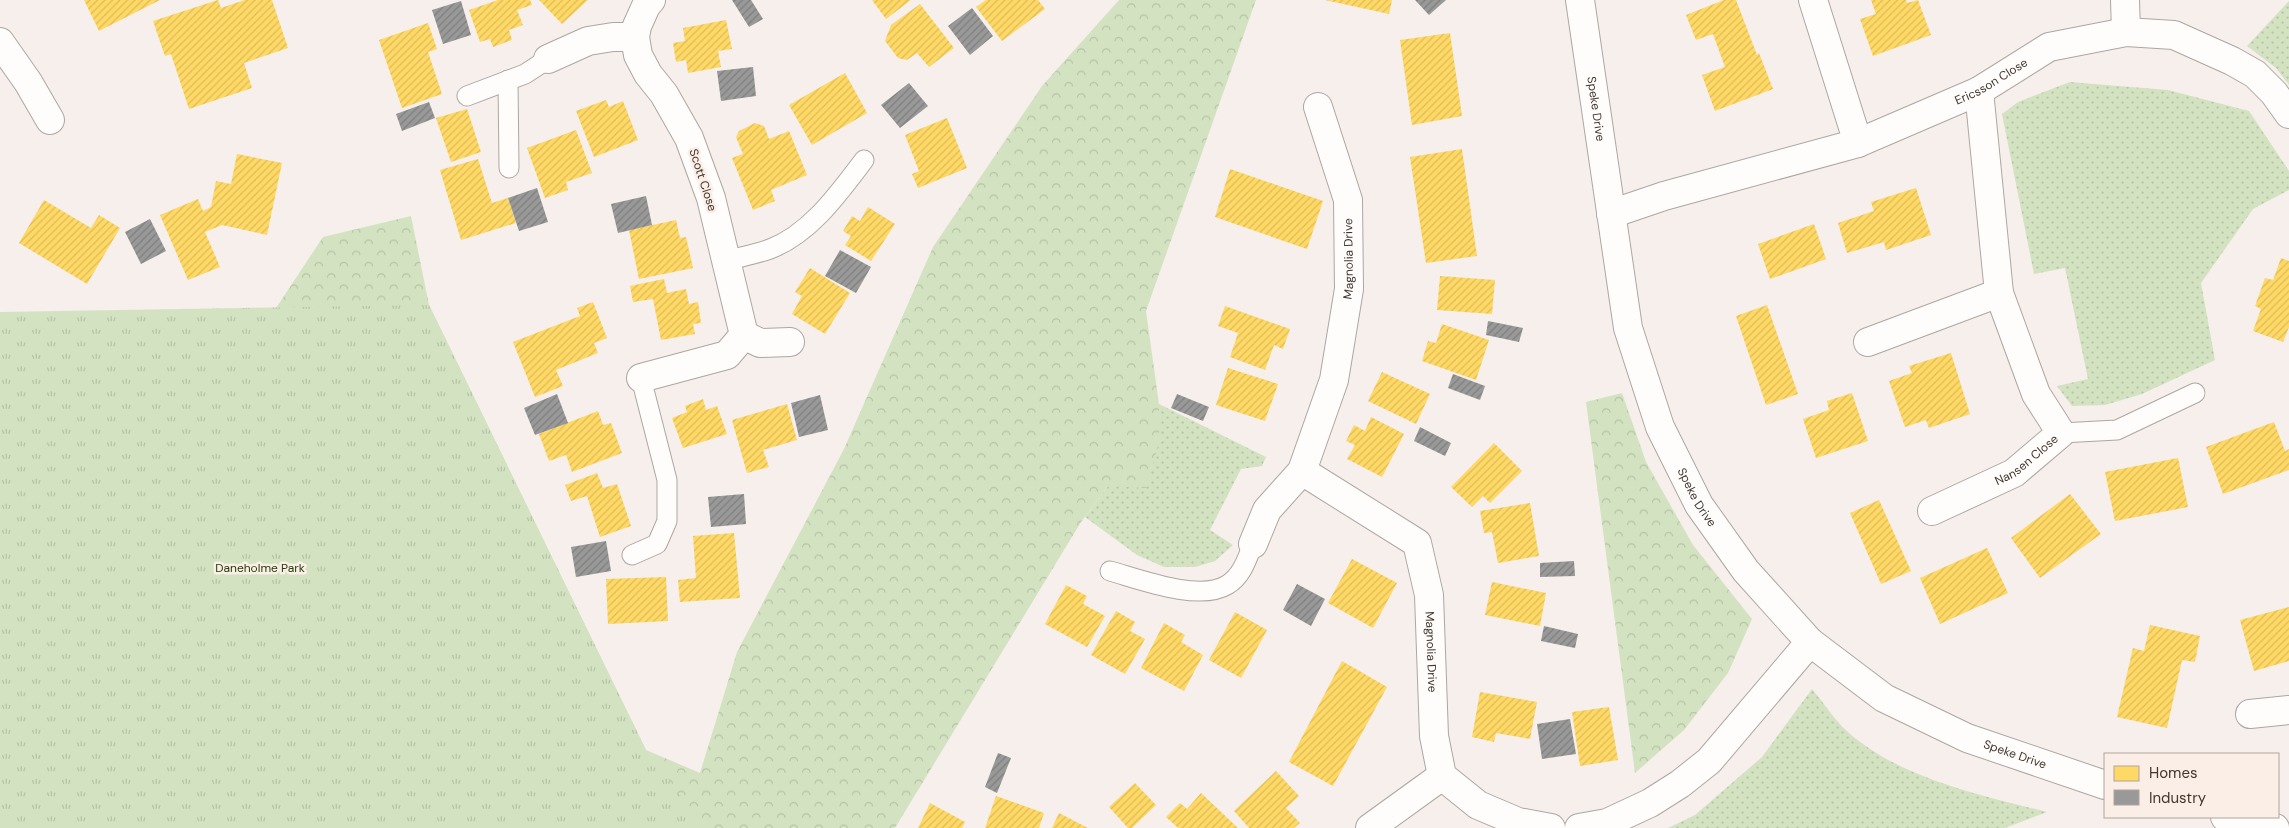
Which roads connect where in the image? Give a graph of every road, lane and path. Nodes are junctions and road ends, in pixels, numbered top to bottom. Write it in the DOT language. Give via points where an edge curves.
graph roads {
  1 [pos="651,0"];
  2 [pos="1580,0"];
  3 [pos="1813,0"];
  4 [pos="2125,0"];
  5 [pos="2126,32"];
  6 [pos="635,38"];
  7 [pos="0,42"];
  8 [pos="548,60"];
  9 [pos="508,80"];
  10 [pos="1979,91"];
  11 [pos="467,96"];
  12 [pos="1318,107"];
  13 [pos="2289,114"];
  14 [pos="50,120"];
  15 [pos="1858,143"];
  16 [pos="864,160"];
  17 [pos="509,168"];
  18 [pos="1611,214"];
  19 [pos="726,261"];
  20 [pos="1999,293"];
  21 [pos="744,335"];
  22 [pos="790,342"];
  23 [pos="1868,342"];
  24 [pos="642,378"];
  25 [pos="2195,393"];
  26 [pos="2061,432"];
  27 [pos="1302,471"];
  28 [pos="1932,511"];
  29 [pos="1253,544"];
  30 [pos="632,555"];
  31 [pos="1110,571"];
  32 [pos="1810,642"];
  33 [pos="2289,710"];
  34 [pos="2250,714"];
  35 [pos="1442,776"];
  36 [pos="2104,785"];
  37 [pos="2230,818"];
  38 [pos="1370,828"];
  39 [pos="1551,828"];
  40 [pos="1579,828"];
  41 [pos="2275,828"];
  1 -- 6 [label="street" via="637,26"];
  2 -- 18 [label="street, Speke Drive"];
  3 -- 15 [label="street"];
  4 -- 5 [label="street"];
  5 -- 10 [label="street, Ericsson Close" via="2049,47"];
  5 -- 13 [label="street, Ericsson Close" via="2174,35 2232,61 2255,74"];
  6 -- 8 [label="street" via="588,41"];
  6 -- 19 [label="street, Scott Close" via="638,55 648,74 664,94 689,138 711,198"];
  7 -- 14 [label="street"];
  8 -- 9 [label="lane"];
  9 -- 11 [label="lane"];
  9 -- 17 [label="lane"];
  10 -- 15 [label="street, Ericsson Close"];
  10 -- 20 [label="street, Nansen Close"];
  12 -- 27 [label="street, Magnolia Drive" via="1348,200 1349,289 1334,380"];
  15 -- 18 [label="street, Ericsson Close" via="1664,196"];
  16 -- 19 [label="lane" via="834,198 803,229 772,248"];
  18 -- 32 [label="street, Speke Drive" via="1628,328 1660,427 1704,513 1746,571"];
  19 -- 21 [label="street, Scott Close"];
  20 -- 23 [label="street"];
  20 -- 26 [label="street, Nansen Close" via="2036,394"];
  21 -- 22 [label="street" via="760,343"];
  21 -- 24 [label="street" via="727,355"];
  24 -- 30 [label="lane" via="667,480 668,521 657,544"];
  25 -- 26 [label="lane" via="2117,430"];
  26 -- 28 [label="street, Nansen Close" via="2014,473"];
  27 -- 29 [label="street, Magnolia Drive" via="1267,510"];
  27 -- 35 [label="street, Magnolia Drive" via="1417,543 1429,595 1434,736"];
  29 -- 31 [label="lane" via="1242,570 1227,585 1216,589 1174,589"];
  32 -- 36 [label="street, Speke Drive" via="1884,698 1958,734"];
  32 -- 40 [label="street" via="1709,761 1650,803 1607,823"];
  33 -- 34 [label="street"];
  35 -- 38 [label="street"];
  35 -- 39 [label="street" via="1478,805 1518,822"];
  37 -- 41 [label="street"];
}
